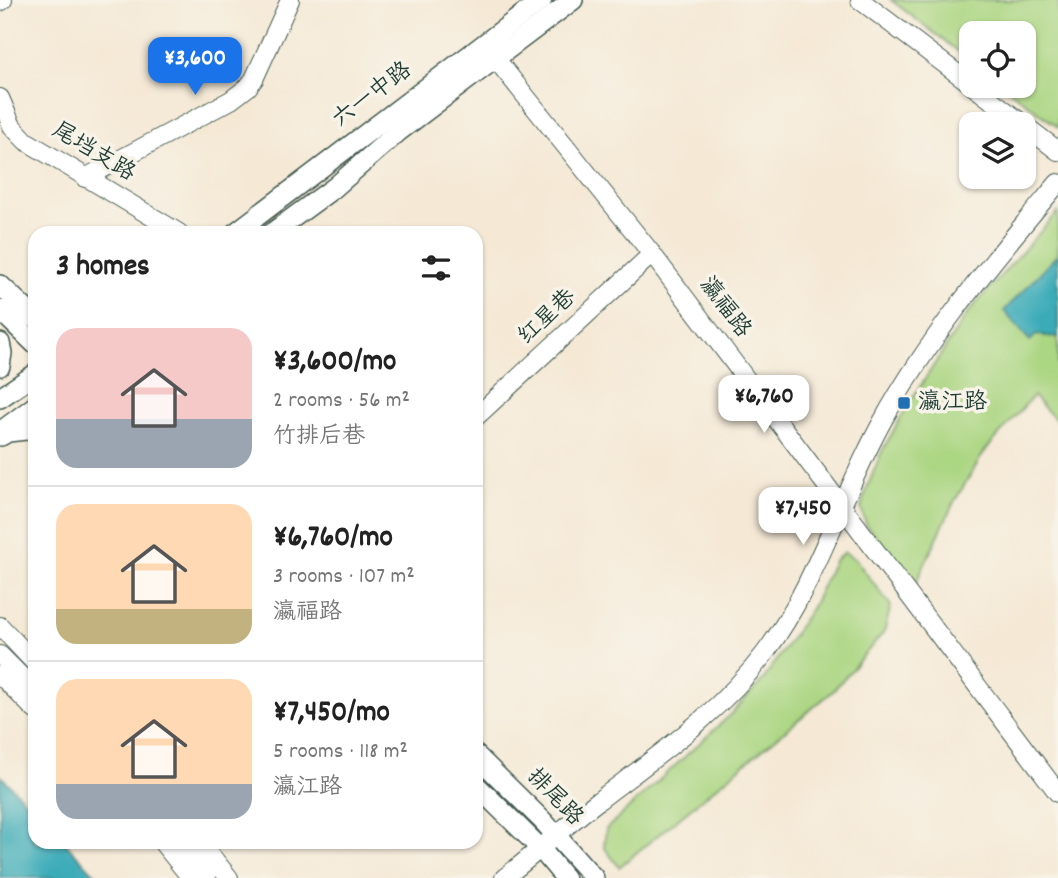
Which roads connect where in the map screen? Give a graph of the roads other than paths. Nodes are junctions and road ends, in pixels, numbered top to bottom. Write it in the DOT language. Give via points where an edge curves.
graph roads {
  1 [pos="290,0"];
  2 [pos="542,0"];
  3 [pos="573,0"];
  4 [pos="860,0"];
  5 [pos="495,58"];
  6 [pos="959,75"];
  7 [pos="0,98"];
  8 [pos="989,98"];
  9 [pos="1008,112"];
  10 [pos="6,133"];
  11 [pos="1036,134"];
  12 [pos="1058,151"];
  13 [pos="85,178"];
  14 [pos="1058,183"];
  15 [pos="167,226"];
  16 [pos="244,226"];
  17 [pos="282,226"];
  18 [pos="652,254"];
  19 [pos="0,285"];
  20 [pos="28,298"];
  21 [pos="0,310"];
  22 [pos="28,311"];
  23 [pos="28,337"];
  24 [pos="0,343"];
  25 [pos="0,366"];
  26 [pos="28,379"];
  27 [pos="0,398"];
  28 [pos="483,411"];
  29 [pos="28,412"];
  30 [pos="28,430"];
  31 [pos="0,434"];
  32 [pos="842,508"];
  33 [pos="0,626"];
  34 [pos="0,655"];
  35 [pos="28,656"];
  36 [pos="0,675"];
  37 [pos="28,684"];
  38 [pos="28,703"];
  39 [pos="483,762"];
  40 [pos="483,792"];
  41 [pos="1058,793"];
  42 [pos="555,834"];
  43 [pos="540,848"];
  44 [pos="168,849"];
  45 [pos="184,849"];
  46 [pos="206,849"];
  47 [pos="191,878"];
  48 [pos="207,878"];
  49 [pos="229,878"];
  50 [pos="504,878"];
  51 [pos="565,878"];
  52 [pos="594,878"];
  1 -- 13 [label="street" via="248,87"];
  2 -- 16 [label="main road, 六一中路"];
  3 -- 5 [label="main road, 六一中路"];
  4 -- 6 [label="street"];
  5 -- 17 [label="main road, 六一中路"];
  5 -- 18 [label="street, 瀛福路"];
  7 -- 10 [label="street, 尾垱支路"];
  8 -- 9 [label="street"];
  10 -- 13 [label="street, 尾垱支路"];
  11 -- 12 [label="street"];
  13 -- 15 [label="street, 尾垱支路"];
  14 -- 32 [label="street" via="930,342 880,425"];
  18 -- 28 [label="street, 红星巷"];
  18 -- 32 [label="street, 瀛福路"];
  19 -- 20 [label="main road"];
  19 -- 22 [label="main road"];
  21 -- 23 [label="main road"];
  24 -- 25 [label="main road"];
  26 -- 27 [label="main road"];
  29 -- 31 [label="main road"];
  30 -- 31 [label="main road"];
  32 -- 41 [label="street, 瀛福路"];
  32 -- 42 [label="street" via="798,600 747,675 714,709"];
  33 -- 35 [label="street"];
  34 -- 37 [label="street"];
  36 -- 38 [label="street"];
  39 -- 42 [label="main road, 排尾路"];
  40 -- 43 [label="main road, 排尾路"];
  42 -- 43 [label="street"];
  42 -- 52 [label="main road, 排尾路"];
  43 -- 50 [label="street"];
  43 -- 51 [label="main road, 排尾路"];
  44 -- 47 [label="street"];
  45 -- 48 [label="street"];
  46 -- 49 [label="street"];
}
